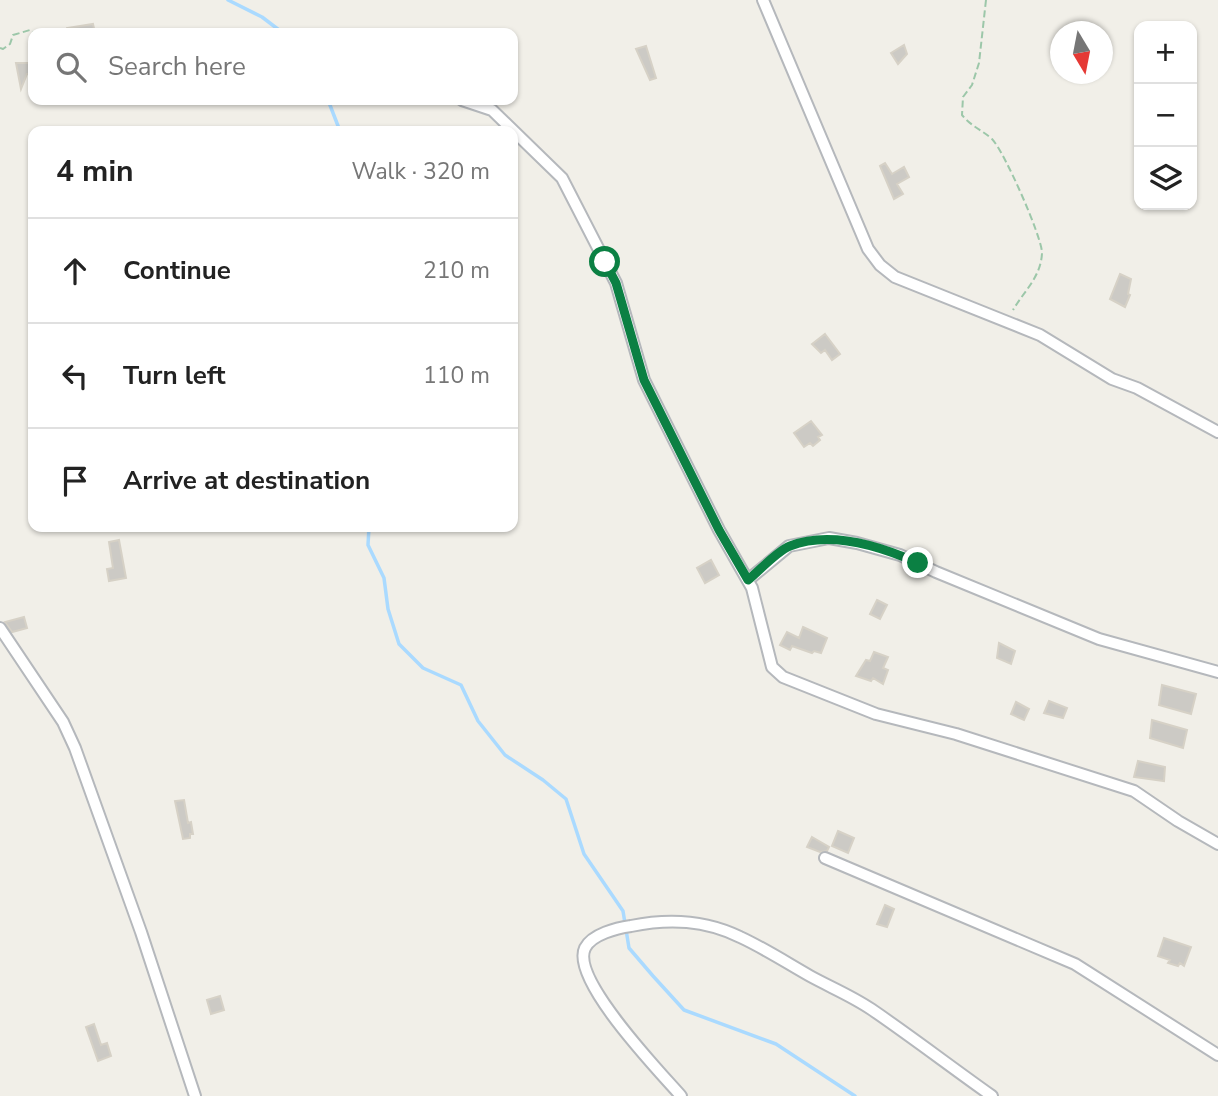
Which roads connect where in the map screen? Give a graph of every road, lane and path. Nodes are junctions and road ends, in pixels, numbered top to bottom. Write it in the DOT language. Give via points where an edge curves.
graph roads {
  1 [pos="763,0"];
  2 [pos="986,0"];
  3 [pos="28,31"];
  4 [pos="0,48"];
  5 [pos="477,105"];
  6 [pos="508,126"];
  7 [pos="518,135"];
  8 [pos="1007,320"];
  9 [pos="1218,432"];
  10 [pos="748,580"];
  11 [pos="0,628"];
  12 [pos="1218,672"];
  13 [pos="1218,844"];
  14 [pos="825,858"];
  15 [pos="1218,1055"];
  16 [pos="195,1096"];
  17 [pos="681,1096"];
  18 [pos="992,1096"];
  1 -- 8 [label="street" via="868,249 880,265 895,277"];
  2 -- 8 [label="path" via="979,63 963,97 962,115 1003,153 1042,251 1036,276"];
  3 -- 4 [label="path" via="13,35 10,44"];
  5 -- 6 [label="street" via="492,110"];
  7 -- 10 [label="street" via="562,178 616,283 644,380"];
  8 -- 9 [label="street"];
  10 -- 12 [label="street" via="789,546 829,538 848,541 900,555 1099,639"];
  10 -- 13 [label="street" via="772,667 783,677 876,714 1134,790"];
  11 -- 16 [label="street" via="63,722 75,748"];
  14 -- 15 [label="street" via="1075,964"];
  17 -- 18 [label="street" via="606,1007 583,959 592,940 632,926 681,921 707,924 740,937 868,1007"];
}
